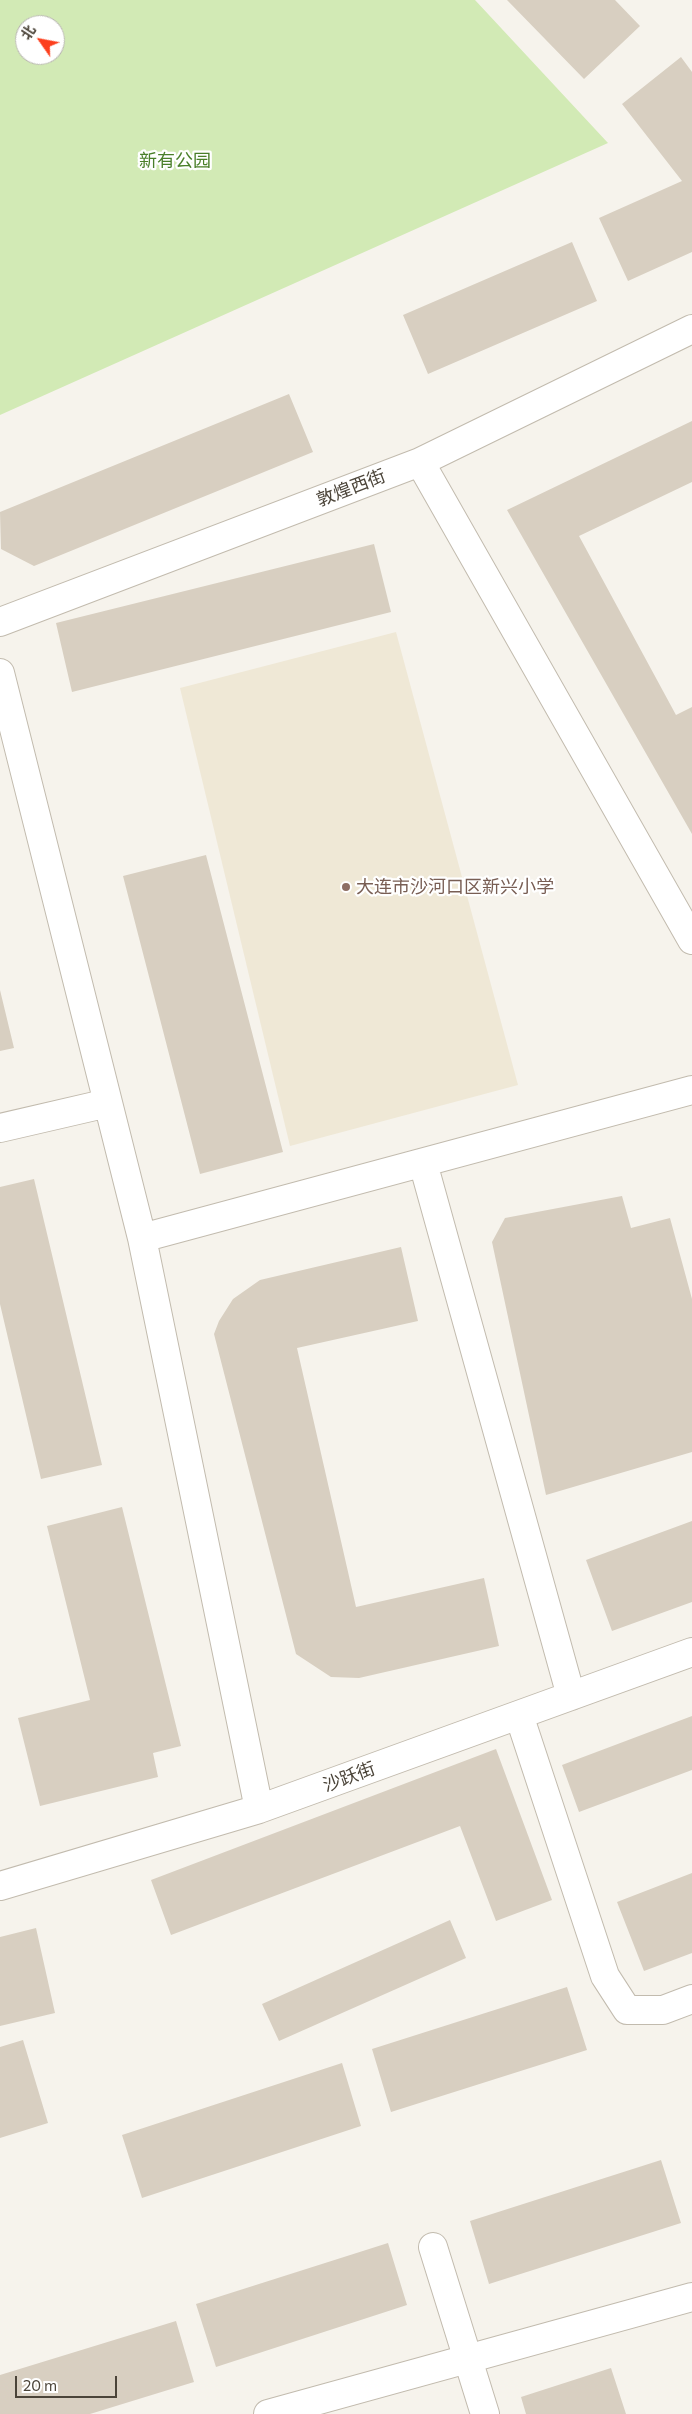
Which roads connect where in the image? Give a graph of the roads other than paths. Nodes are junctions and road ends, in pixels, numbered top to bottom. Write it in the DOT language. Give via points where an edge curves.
graph roads {
  1 [pos="690,335"];
  2 [pos="420,462"];
  3 [pos="0,622"];
  4 [pos="0,673"];
  5 [pos="692,940"];
  6 [pos="692,1090"];
  7 [pos="108,1103"];
  8 [pos="0,1128"];
  9 [pos="423,1162"];
  10 [pos="142,1238"];
  11 [pos="692,1652"];
  12 [pos="571,1696"];
  13 [pos="519,1715"];
  14 [pos="259,1809"];
  15 [pos="0,1886"];
  16 [pos="692,1999"];
  17 [pos="433,2247"];
  18 [pos="692,2297"];
  19 [pos="468,2359"];
  20 [pos="268,2414"];
  21 [pos="485,2414"];
  1 -- 2 [label="street, 敦煌西街"];
  2 -- 3 [label="street, 敦煌西街"];
  2 -- 5 [label="street"];
  4 -- 7 [label="street"];
  6 -- 9 [label="street"];
  7 -- 8 [label="street"];
  7 -- 10 [label="street"];
  9 -- 10 [label="street"];
  9 -- 12 [label="street"];
  10 -- 14 [label="street"];
  11 -- 12 [label="street, 沙跃街"];
  12 -- 13 [label="street, 沙跃街"];
  13 -- 14 [label="street, 沙跃街"];
  13 -- 16 [label="street" via="605,1976 627,2010 663,2010"];
  14 -- 15 [label="street, 沙跃街"];
  17 -- 19 [label="street"];
  18 -- 19 [label="street"];
  19 -- 20 [label="street"];
  19 -- 21 [label="street"];
}
